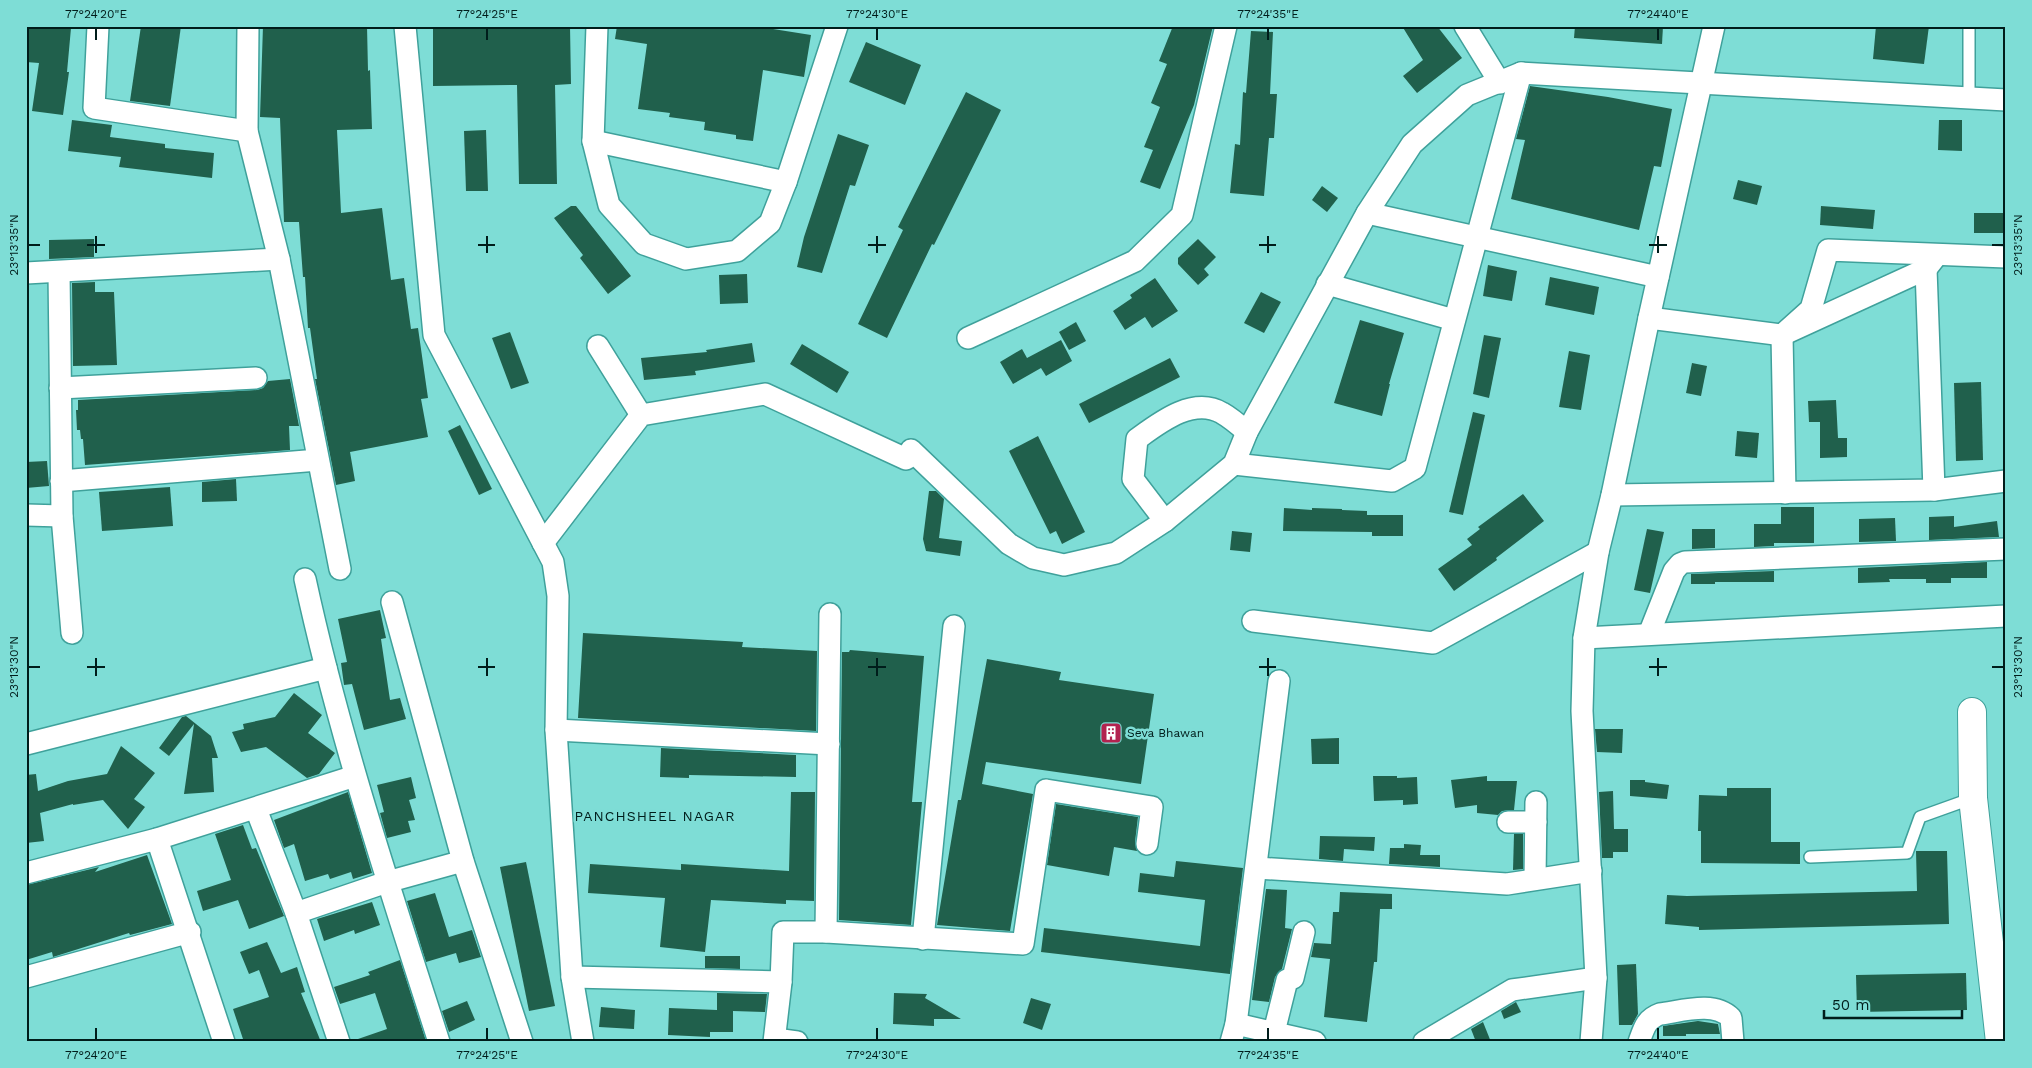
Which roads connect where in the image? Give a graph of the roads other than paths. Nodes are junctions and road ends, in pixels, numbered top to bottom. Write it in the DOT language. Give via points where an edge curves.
graph roads {
  1 [pos="98,26"];
  2 [pos="248,26"];
  3 [pos="405,26"];
  4 [pos="597,26"];
  5 [pos="837,26"];
  6 [pos="1226,26"];
  7 [pos="1465,26"];
  8 [pos="1714,26"];
  9 [pos="1969,26"];
  10 [pos="1521,73"];
  11 [pos="1500,83"];
  12 [pos="1702,84"];
  13 [pos="1968,98"];
  14 [pos="2006,100"];
  15 [pos="248,131"];
  16 [pos="593,141"];
  17 [pos="786,182"];
  18 [pos="1367,212"];
  19 [pos="1476,236"];
  20 [pos="2006,257"];
  21 [pos="280,259"];
  22 [pos="1931,262"];
  23 [pos="59,272"];
  24 [pos="26,273"];
  25 [pos="1658,277"];
  26 [pos="1328,284"];
  27 [pos="1649,318"];
  28 [pos="1454,320"];
  29 [pos="1782,335"];
  30 [pos="968,338"];
  31 [pos="598,346"];
  32 [pos="256,378"];
  33 [pos="60,388"];
  34 [pos="641,416"];
  35 [pos="1247,432"];
  36 [pos="318,460"];
  37 [pos="1234,464"];
  38 [pos="61,481"];
  39 [pos="2006,481"];
  40 [pos="1934,490"];
  41 [pos="1785,493"];
  42 [pos="1612,495"];
  43 [pos="26,515"];
  44 [pos="62,516"];
  45 [pos="1166,521"];
  46 [pos="543,543"];
  47 [pos="2006,549"];
  48 [pos="1598,552"];
  49 [pos="340,569"];
  50 [pos="305,579"];
  51 [pos="392,602"];
  52 [pos="830,614"];
  53 [pos="2006,616"];
  54 [pos="1253,620"];
  55 [pos="954,626"];
  56 [pos="72,633"];
  57 [pos="1649,634"];
  58 [pos="1584,638"];
  59 [pos="326,668"];
  60 [pos="1279,681"];
  61 [pos="1972,712"];
  62 [pos="556,730"];
  63 [pos="26,744"];
  64 [pos="829,744"];
  65 [pos="355,776"];
  66 [pos="1973,798"];
  67 [pos="256,809"];
  68 [pos="1508,822"];
  69 [pos="157,839"];
  70 [pos="1147,844"];
  71 [pos="1810,857"];
  72 [pos="463,861"];
  73 [pos="1257,868"];
  74 [pos="1591,871"];
  75 [pos="26,873"];
  76 [pos="1535,879"];
  77 [pos="388,882"];
  78 [pos="296,913"];
  79 [pos="190,932"];
  80 [pos="826,932"];
  81 [pos="1304,932"];
  82 [pos="923,939"];
  83 [pos="1997,957"];
  84 [pos="26,977"];
  85 [pos="572,977"];
  86 [pos="1596,978"];
  87 [pos="781,982"];
  88 [pos="1274,1032"];
  89 [pos="1233,1033"];
  90 [pos="774,1040"];
  91 [pos="224,1042"];
  92 [pos="340,1042"];
  93 [pos="439,1042"];
  94 [pos="522,1042"];
  95 [pos="583,1042"];
  96 [pos="797,1042"];
  97 [pos="1315,1042"];
  98 [pos="1424,1042"];
  99 [pos="1591,1042"];
  100 [pos="1639,1042"];
  101 [pos="1733,1042"];
  102 [pos="2000,1042"];
  1 -- 15 [label="street" via="94,108"];
  2 -- 15 [label="street"];
  3 -- 46 [label="street" via="434,335"];
  4 -- 16 [label="street"];
  5 -- 17 [label="street"];
  6 -- 30 [label="street" via="1182,215 1135,261"];
  7 -- 11 [label="street"];
  8 -- 12 [label="street"];
  9 -- 13 [label="lane"];
  10 -- 11 [label="street"];
  10 -- 12 [label="street"];
  10 -- 19 [label="street"];
  11 -- 18 [label="street" via="1467,95 1412,144"];
  12 -- 13 [label="street"];
  12 -- 25 [label="street"];
  13 -- 14 [label="street"];
  15 -- 21 [label="street"];
  16 -- 17 [label="street"];
  16 -- 17 [label="street" via="609,205 644,244 686,259 737,251 770,223"];
  18 -- 19 [label="street"];
  18 -- 26 [label="street"];
  19 -- 25 [label="street"];
  19 -- 28 [label="street"];
  20 -- 22 [label="street"];
  21 -- 23 [label="street"];
  21 -- 36 [label="street"];
  22 -- 29 [label="street"];
  22 -- 29 [label="street" via="1828,250 1811,309"];
  22 -- 40 [label="street"];
  23 -- 24 [label="street"];
  23 -- 33 [label="street"];
  25 -- 27 [label="street"];
  26 -- 28 [label="street"];
  26 -- 35 [label="street"];
  27 -- 29 [label="street"];
  27 -- 42 [label="street"];
  28 -- 37 [label="street" via="1415,468 1392,482"];
  29 -- 41 [label="street"];
  31 -- 34 [label="street"];
  32 -- 33 [label="street"];
  33 -- 38 [label="street"];
  34 -- 45 [label="street" via="765,394 908,454 1009,544 1033,558 1064,564 1116,553"];
  34 -- 46 [label="street"];
  35 -- 37 [label="street"];
  35 -- 45 [label="street" via="1220,412 1197,407 1166,418 1136,439 1133,479"];
  36 -- 38 [label="street"];
  36 -- 49 [label="street"];
  37 -- 45 [label="street"];
  38 -- 44 [label="street"];
  39 -- 40 [label="street"];
  40 -- 41 [label="street"];
  41 -- 42 [label="street"];
  42 -- 48 [label="street"];
  43 -- 44 [label="street"];
  44 -- 56 [label="street"];
  46 -- 62 [label="street" via="553,562 558,596"];
  47 -- 57 [label="street" via="1685,562 1674,571"];
  48 -- 54 [label="street" via="1433,643"];
  48 -- 58 [label="street"];
  50 -- 59 [label="street"];
  51 -- 72 [label="street"];
  52 -- 64 [label="street"];
  53 -- 57 [label="street"];
  55 -- 82 [label="street"];
  57 -- 58 [label="street"];
  58 -- 74 [label="street" via="1582,711"];
  59 -- 63 [label="street"];
  59 -- 65 [label="street"];
  60 -- 73 [label="street"];
  61 -- 66 [label="street"];
  62 -- 64 [label="street"];
  62 -- 85 [label="street"];
  64 -- 80 [label="street"];
  65 -- 67 [label="street"];
  65 -- 77 [label="street"];
  66 -- 71 [label="lane" via="1920,817 1907,853"];
  66 -- 83 [label="street"];
  67 -- 69 [label="street"];
  67 -- 78 [label="street"];
  68 -- 76 [label="street" via="1536,812"];
  69 -- 75 [label="street"];
  69 -- 79 [label="street"];
  70 -- 82 [label="street" via="1152,807 1046,790 1023,944"];
  72 -- 77 [label="street"];
  72 -- 94 [label="street"];
  73 -- 76 [label="street" via="1507,884"];
  73 -- 89 [label="street"];
  74 -- 76 [label="street"];
  74 -- 86 [label="street"];
  77 -- 78 [label="street"];
  77 -- 93 [label="street"];
  78 -- 92 [label="street"];
  79 -- 84 [label="street"];
  79 -- 91 [label="street"];
  80 -- 82 [label="street"];
  80 -- 87 [label="street" via="782,932"];
  81 -- 88 [label="street" via="1293,978 1287,980"];
  83 -- 102 [label="street"];
  85 -- 87 [label="street"];
  85 -- 95 [label="street"];
  86 -- 98 [label="street" via="1512,990"];
  86 -- 99 [label="street"];
  87 -- 90 [label="street"];
  88 -- 89 [label="street"];
  88 -- 97 [label="street"];
  90 -- 96 [label="street"];
  100 -- 101 [label="street" via="1645,1025 1653,1017 1711,1008 1724,1011 1731,1018"];
}
